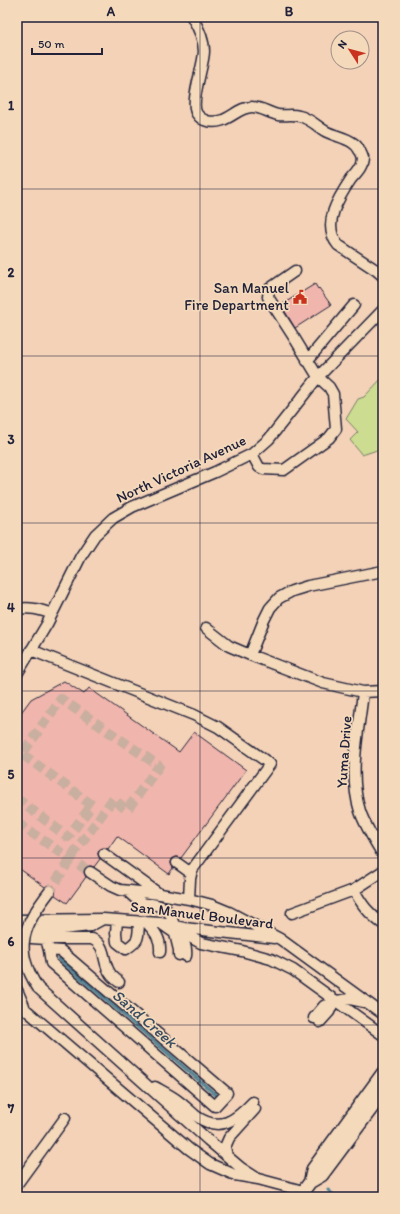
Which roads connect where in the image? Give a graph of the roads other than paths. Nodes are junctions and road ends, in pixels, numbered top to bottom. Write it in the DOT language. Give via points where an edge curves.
graph roads {
  1 [pos="192,17"];
  2 [pos="295,271"];
  3 [pos="383,276"];
  4 [pos="354,305"];
  5 [pos="383,310"];
  6 [pos="307,361"];
  7 [pos="318,377"];
  8 [pos="252,454"];
  9 [pos="383,570"];
  10 [pos="17,609"];
  11 [pos="52,614"];
  12 [pos="206,628"];
  13 [pos="31,650"];
  14 [pos="250,655"];
  15 [pos="17,674"];
  16 [pos="383,691"];
  17 [pos="363,692"];
  18 [pos="104,854"];
  19 [pos="383,855"];
  20 [pos="177,863"];
  21 [pos="90,872"];
  22 [pos="383,872"];
  23 [pos="191,874"];
  24 [pos="354,890"];
  25 [pos="50,891"];
  26 [pos="127,891"];
  27 [pos="160,894"];
  28 [pos="189,899"];
  29 [pos="292,913"];
  30 [pos="103,919"];
  31 [pos="17,920"];
  32 [pos="117,920"];
  33 [pos="143,922"];
  34 [pos="383,924"];
  35 [pos="184,928"];
  36 [pos="174,929"];
  37 [pos="17,931"];
  38 [pos="17,937"];
  39 [pos="46,939"];
  40 [pos="280,939"];
  41 [pos="49,950"];
  42 [pos="160,952"];
  43 [pos="182,955"];
  44 [pos="119,982"];
  45 [pos="17,990"];
  46 [pos="17,1000"];
  47 [pos="334,1002"];
  48 [pos="368,1003"];
  49 [pos="25,1009"];
  50 [pos="383,1014"];
  51 [pos="317,1020"];
  52 [pos="383,1035"];
  53 [pos="383,1073"];
  54 [pos="136,1076"];
  55 [pos="383,1093"];
  56 [pos="65,1118"];
  57 [pos="227,1156"];
  58 [pos="258,1179"];
  59 [pos="17,1184"];
  60 [pos="304,1190"];
  1 -- 3 [label="street" via="204,51 194,108 199,117 208,121 220,121 246,108 258,108 277,115 306,118 326,132 348,140 358,147 363,157 362,163 335,206 332,231 338,245"];
  2 -- 6 [label="street" via="268,289 268,297"];
  4 -- 6 [label="street"];
  5 -- 7 [label="street, North Victoria Avenue"];
  6 -- 7 [label="street"];
  7 -- 8 [label="street, North Victoria Avenue" via="269,439"];
  7 -- 8 [label="street" via="333,394 336,429 329,438 284,470 259,467"];
  8 -- 11 [label="street, North Victoria Avenue" via="132,507 113,518 95,534 81,556"];
  9 -- 14 [label="street" via="292,590 279,598 270,608"];
  10 -- 11 [label="street" via="38,608"];
  11 -- 13 [label="street, North Victoria Avenue"];
  12 -- 14 [label="street" via="229,646"];
  13 -- 15 [label="street, North Victoria Avenue"];
  13 -- 23 [label="street" via="194,715 218,728 270,764"];
  14 -- 17 [label="street" via="323,683"];
  16 -- 17 [label="street"];
  17 -- 19 [label="street, Yuma Drive" via="356,750 356,796 360,813"];
  18 -- 27 [label="street"];
  20 -- 23 [label="street"];
  21 -- 26 [label="street" via="111,886"];
  22 -- 24 [label="street"];
  23 -- 28 [label="street"];
  24 -- 29 [label="street"];
  24 -- 34 [label="street" via="363,906"];
  25 -- 54 [label="street, bridge" via="26,928 24,961 30,977 38,988"];
  26 -- 27 [label="street"];
  26 -- 36 [label="street" via="142,903 156,904 168,910"];
  27 -- 28 [label="street"];
  28 -- 40 [label="street" via="229,912"];
  30 -- 31 [label="street, San Manuel Boulevard"];
  30 -- 32 [label="street, San Manuel Boulevard"];
  30 -- 37 [label="street" via="90,926"];
  32 -- 33 [label="street, San Manuel Boulevard"];
  32 -- 33 [label="street" via="117,942 126,949 136,943"];
  33 -- 36 [label="street, San Manuel Boulevard" via="160,923"];
  33 -- 42 [label="street" via="157,936 161,944"];
  35 -- 36 [label="street, San Manuel Boulevard"];
  35 -- 40 [label="street, San Manuel Boulevard"];
  35 -- 47 [label="street" via="190,937 201,944 271,959 292,970"];
  36 -- 43 [label="street" via="185,942 187,950"];
  38 -- 39 [label="street"];
  39 -- 41 [label="street"];
  39 -- 44 [label="street" via="97,940 109,972"];
  40 -- 48 [label="street, San Manuel Boulevard"];
  41 -- 41 [label="street" via="51,963 215,1106 227,1093 61,951"];
  45 -- 49 [label="street"];
  46 -- 49 [label="street"];
  47 -- 48 [label="street" via="350,999"];
  47 -- 51 [label="street" via="329,1012"];
  47 -- 52 [label="street"];
  48 -- 50 [label="street, San Manuel Boulevard"];
  49 -- 58 [label="street" via="189,1149 210,1164 235,1175"];
  53 -- 60 [label="main road" via="313,1169"];
  54 -- 57 [label="street"];
  54 -- 57 [label="street" via="177,1100 207,1122 221,1124 234,1120 255,1104 229,1138 225,1147"];
  55 -- 60 [label="main road" via="322,1175"];
  56 -- 59 [label="street"];
  57 -- 58 [label="street"];
  58 -- 60 [label="street"];
}
